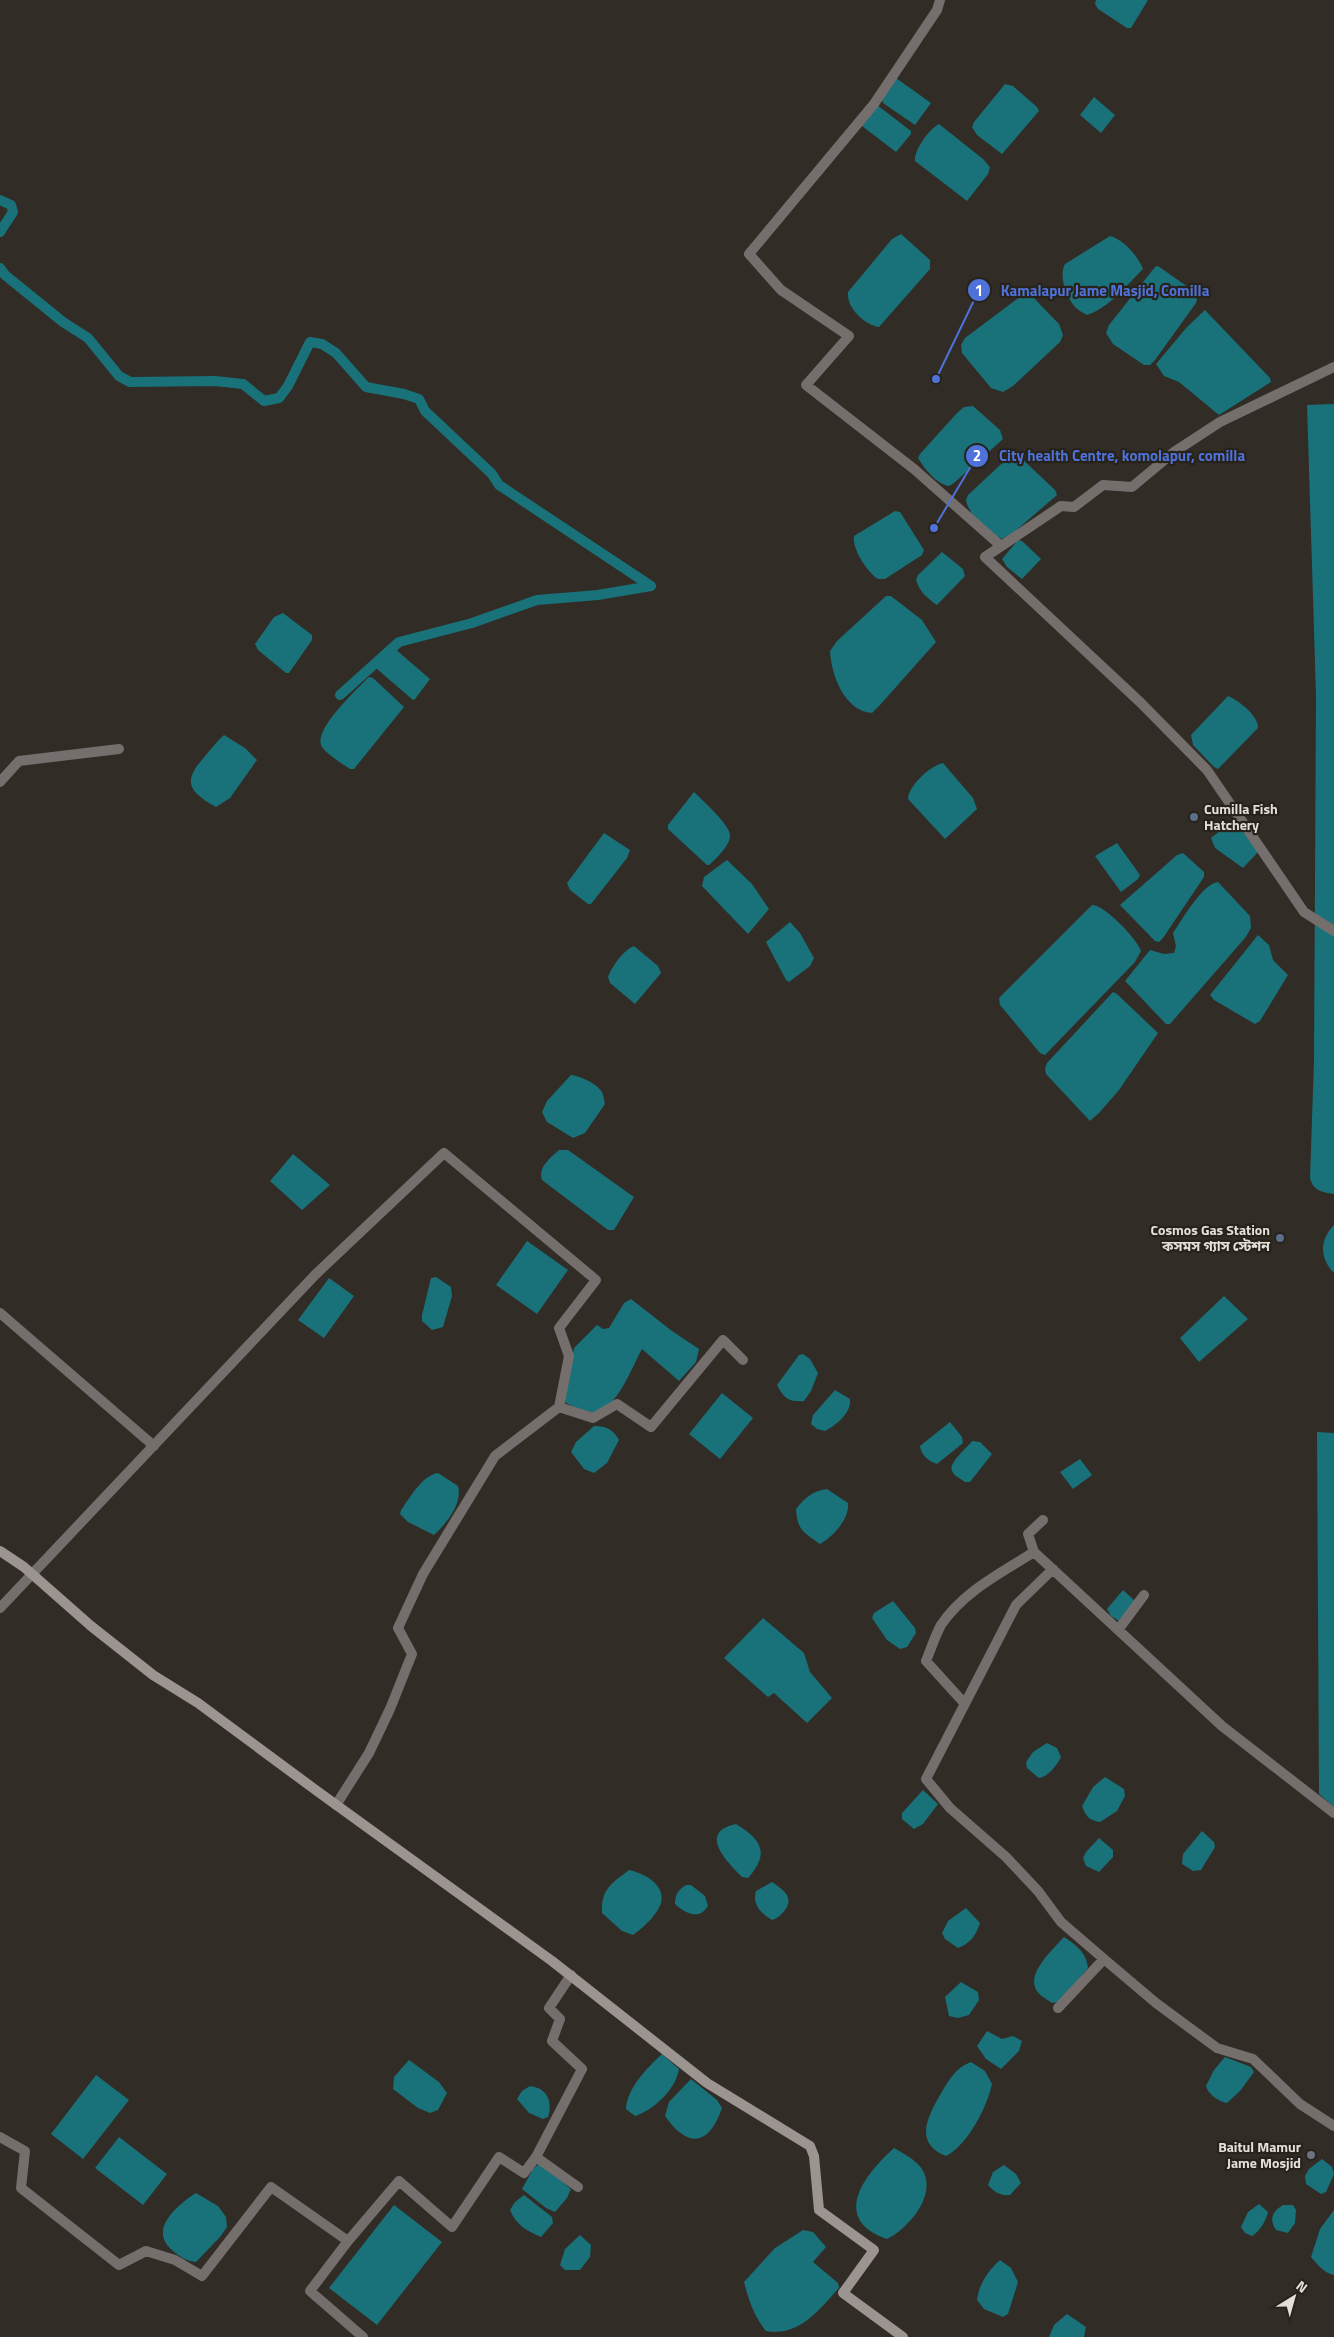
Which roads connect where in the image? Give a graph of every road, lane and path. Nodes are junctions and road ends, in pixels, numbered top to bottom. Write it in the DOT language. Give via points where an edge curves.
graph roads {
  1 [pos="940,0"];
  2 [pos="1334,367"];
  3 [pos="1001,546"];
  4 [pos="119,749"];
  5 [pos="0,782"];
  6 [pos="1334,931"];
  7 [pos="0,1313"];
  8 [pos="743,1360"];
  9 [pos="559,1407"];
  10 [pos="154,1446"];
  11 [pos="1043,1520"];
  12 [pos="0,1551"];
  13 [pos="1034,1552"];
  14 [pos="1053,1569"];
  15 [pos="32,1574"];
  16 [pos="1144,1595"];
  17 [pos="0,1608"];
  18 [pos="1118,1630"];
  19 [pos="965,1704"];
  20 [pos="336,1805"];
  21 [pos="1334,1813"];
  22 [pos="1104,1959"];
  23 [pos="571,1975"];
  24 [pos="1058,2008"];
  25 [pos="1334,2126"];
  26 [pos="0,2137"];
  27 [pos="536,2157"];
  28 [pos="578,2187"];
  29 [pos="348,2241"];
  30 [pos="363,2337"];
  31 [pos="902,2337"];
  1 -- 3 [label="street" via="937,10 874,104 749,254 781,290 849,336 806,385 914,469"];
  2 -- 3 [label="street" via="1220,422 1174,452 1132,487 1103,485 1074,507 1061,506"];
  3 -- 6 [label="street" via="985,557 1141,703 1207,770 1304,912"];
  4 -- 5 [label="street" via="19,761"];
  7 -- 10 [label="street"];
  8 -- 9 [label="street" via="723,1340 651,1427 617,1404 593,1418"];
  9 -- 10 [label="street" via="569,1356 559,1328 596,1280 444,1153 315,1275"];
  9 -- 20 [label="street" via="495,1456 423,1574 398,1628 412,1654 370,1753"];
  10 -- 15 [label="street"];
  11 -- 13 [label="street" via="1028,1534"];
  12 -- 15 [label="main road"];
  13 -- 14 [label="street"];
  13 -- 19 [label="street" via="994,1575 961,1602 936,1635 926,1661"];
  14 -- 18 [label="street"];
  14 -- 19 [label="street" via="1016,1605"];
  15 -- 17 [label="street"];
  15 -- 20 [label="main road" via="154,1675 198,1702"];
  16 -- 18 [label="street"];
  18 -- 21 [label="street" via="1222,1726"];
  19 -- 22 [label="street" via="926,1779 950,1808 1032,1884 1061,1922"];
  20 -- 23 [label="main road"];
  22 -- 24 [label="street"];
  22 -- 25 [label="street" via="1156,2003 1218,2048 1253,2059 1300,2104"];
  23 -- 27 [label="street" via="549,2008 560,2019 552,2041 582,2069"];
  23 -- 31 [label="main road" via="707,2083 810,2146 814,2156 819,2210 874,2250 844,2292"];
  26 -- 29 [label="street" via="25,2151 21,2188 119,2264 146,2251 174,2260 202,2276 271,2187"];
  27 -- 28 [label="street"];
  27 -- 29 [label="street" via="524,2173 498,2157 452,2227 398,2181"];
  29 -- 30 [label="street" via="310,2291"];
}
